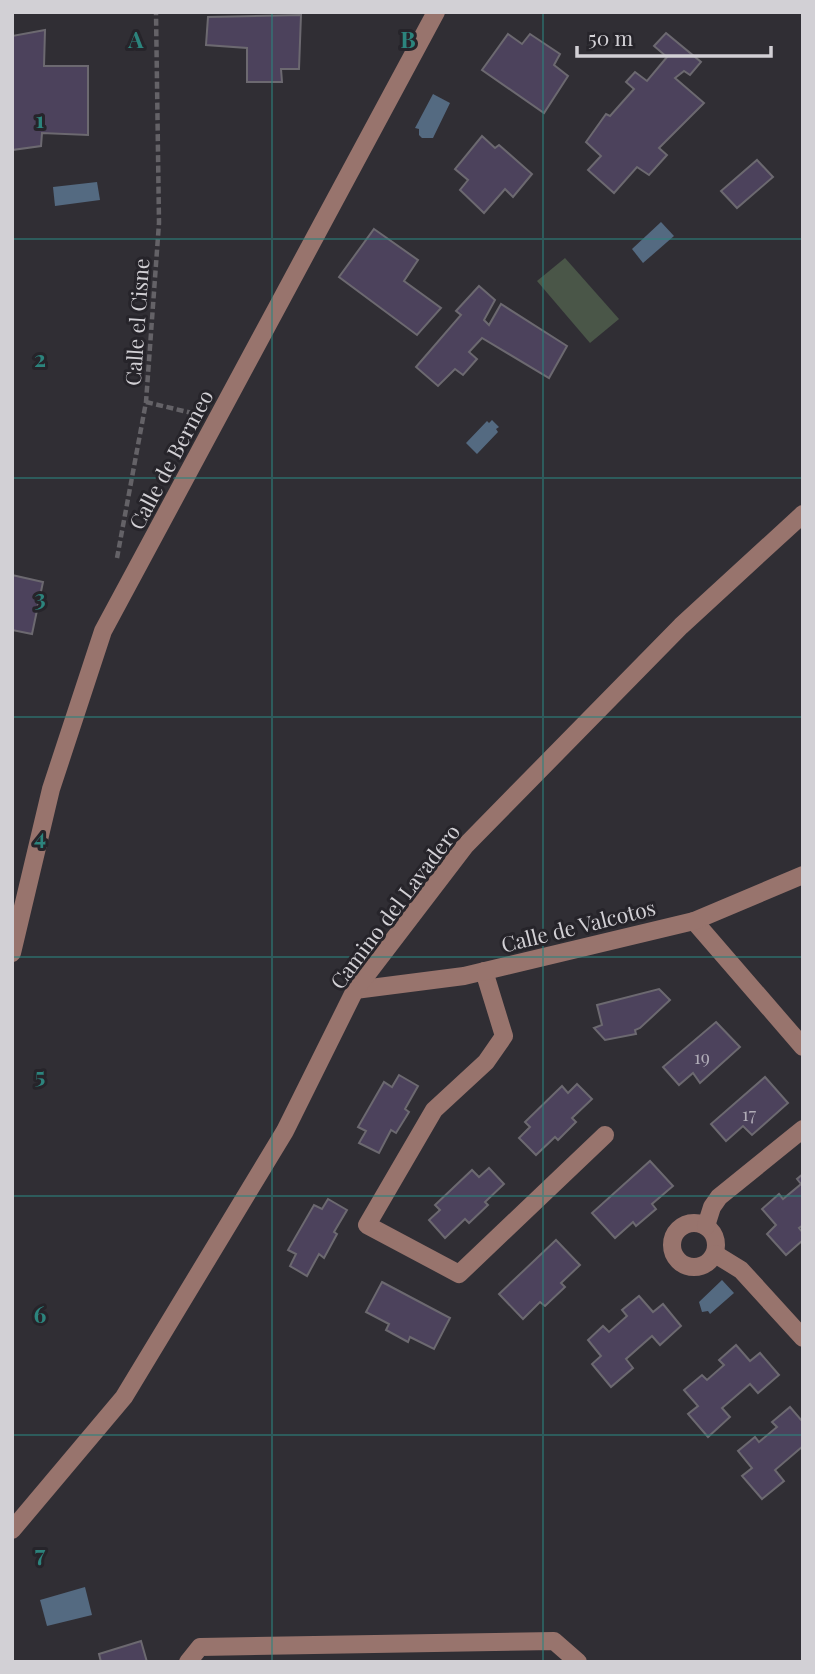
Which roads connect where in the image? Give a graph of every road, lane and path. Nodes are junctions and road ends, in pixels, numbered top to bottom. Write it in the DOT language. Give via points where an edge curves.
graph roads {
  1 [pos="156,12"];
  2 [pos="436,12"];
  3 [pos="146,402"];
  4 [pos="217,419"];
  5 [pos="803,514"];
  6 [pos="116,564"];
  7 [pos="803,875"];
  8 [pos="694,921"];
  9 [pos="12,953"];
  10 [pos="484,971"];
  11 [pos="355,990"];
  12 [pos="803,1047"];
  13 [pos="803,1129"];
  14 [pos="605,1135"];
  15 [pos="706,1226"];
  16 [pos="715,1254"];
  17 [pos="803,1338"];
  18 [pos="12,1530"];
  19 [pos="188,1662"];
  20 [pos="578,1662"];
  1 -- 3 [label="path, Calle el Cisne" via="159,223"];
  2 -- 4 [label="street, Calle de Bermeo"];
  3 -- 4 [label="path"];
  3 -- 6 [label="path, Calle el Cisne"];
  4 -- 9 [label="street, Calle de Bermeo" via="103,631 51,789"];
  5 -- 11 [label="street, Camino del Lavadero" via="681,626 464,846"];
  7 -- 8 [label="street, Calle de Valcotos"];
  8 -- 10 [label="street, Calle de Valcotos"];
  8 -- 12 [label="street"];
  10 -- 11 [label="street, Calle de Valcotos"];
  10 -- 14 [label="street" via="504,1036 486,1062 434,1110 367,1225 459,1274"];
  11 -- 18 [label="street, Camino del Lavadero" via="285,1131 124,1396"];
  13 -- 15 [label="street" via="719,1197"];
  15 -- 16 [label="street" via="716,1238"];
  15 -- 16 [label="street" via="690,1223 677,1232 675,1255 695,1267"];
  16 -- 17 [label="street" via="741,1270"];
  19 -- 20 [label="street" via="200,1647 554,1641"];
}
